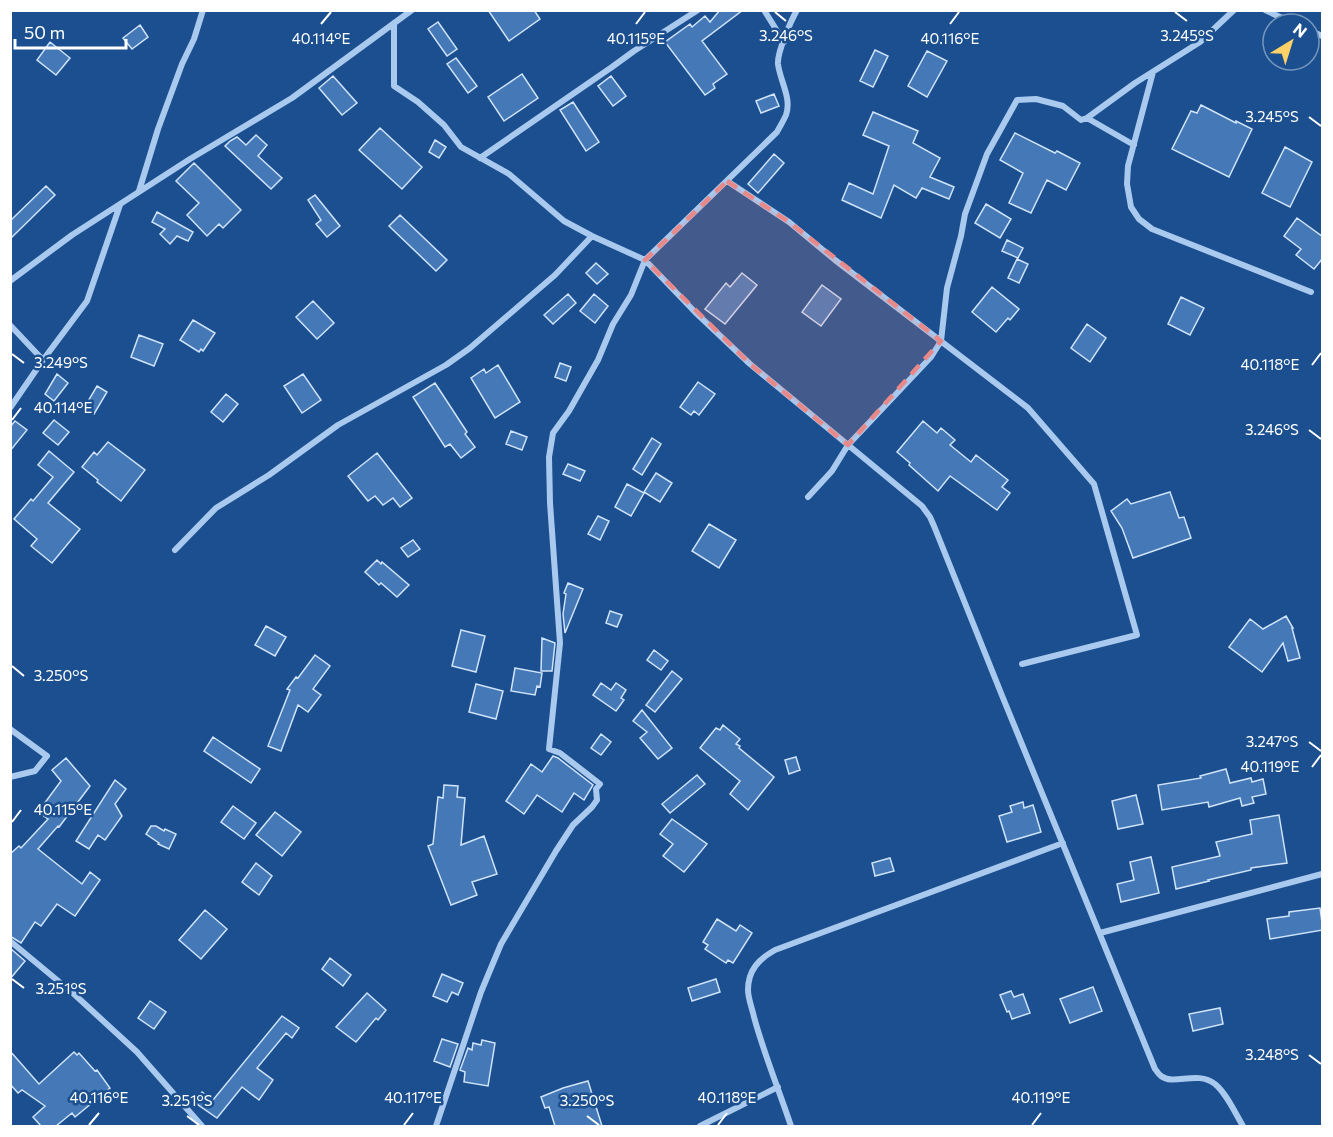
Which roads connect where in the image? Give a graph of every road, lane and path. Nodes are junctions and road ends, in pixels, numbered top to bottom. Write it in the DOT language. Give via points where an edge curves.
graph roads {
  1 [pos="203,10"];
  2 [pos="412,10"];
  3 [pos="698,10"];
  4 [pos="764,10"];
  5 [pos="797,10"];
  6 [pos="1234,10"];
  7 [pos="394,22"];
  8 [pos="784,42"];
  9 [pos="1153,71"];
  10 [pos="1087,118"];
  11 [pos="1134,145"];
  12 [pos="480,158"];
  13 [pos="727,181"];
  14 [pos="139,192"];
  15 [pos="120,204"];
  16 [pos="592,236"];
  17 [pos="645,260"];
  18 [pos="10,281"];
  19 [pos="1311,292"];
  20 [pos="10,325"];
  21 [pos="941,341"];
  22 [pos="42,360"];
  23 [pos="10,408"];
  24 [pos="848,445"];
  25 [pos="808,497"];
  26 [pos="175,550"];
  27 [pos="1022,664"];
  28 [pos="10,729"];
  29 [pos="10,777"];
  30 [pos="1063,843"];
  31 [pos="1323,874"];
  32 [pos="1100,933"];
  33 [pos="10,941"];
  34 [pos="778,1087"];
  35 [pos="202,1126"];
  36 [pos="436,1126"];
  37 [pos="700,1126"];
  38 [pos="791,1126"];
  39 [pos="1243,1126"];
  1 -- 14 [label="street"];
  2 -- 7 [label="street"];
  3 -- 12 [label="street"];
  4 -- 8 [label="street"];
  5 -- 8 [label="street"];
  6 -- 9 [label="street" via="1200,42"];
  7 -- 12 [label="street" via="394,86 418,102 462,147"];
  7 -- 14 [label="street" via="292,98"];
  8 -- 13 [label="street" via="778,65 788,98 787,113 777,132"];
  9 -- 10 [label="street"];
  9 -- 11 [label="street"];
  10 -- 11 [label="street"];
  10 -- 21 [label="street" via="1081,120 1063,106 1036,99 1017,100 987,154 965,214 947,288"];
  11 -- 19 [label="street" via="1127,184 1131,207 1139,219 1152,229"];
  12 -- 16 [label="street" via="509,174 564,221"];
  13 -- 17 [label="street"];
  13 -- 21 [label="street" via="789,222"];
  14 -- 15 [label="street"];
  15 -- 18 [label="street"];
  15 -- 22 [label="street" via="87,301"];
  16 -- 17 [label="street"];
  16 -- 26 [label="street" via="555,275 470,348 338,425 216,508"];
  17 -- 24 [label="street" via="750,364"];
  17 -- 36 [label="street" via="598,360 553,433 549,458 560,644 549,749 600,784 596,789 597,800 573,825 501,944"];
  20 -- 22 [label="street"];
  21 -- 24 [label="street" via="931,357"];
  21 -- 27 [label="street" via="1029,408 1094,484 1137,635"];
  22 -- 23 [label="street"];
  24 -- 25 [label="street" via="832,471"];
  24 -- 30 [label="street" via="910,495 930,517"];
  28 -- 29 [label="street" via="47,756 35,771"];
  30 -- 32 [label="street"];
  30 -- 34 [label="street" via="762,958 754,968 748,991"];
  31 -- 32 [label="street"];
  32 -- 39 [label="street" via="1155,1069 1168,1080 1202,1078 1215,1084"];
  33 -- 35 [label="street" via="137,1052"];
  34 -- 37 [label="street"];
  34 -- 38 [label="street"];
}
